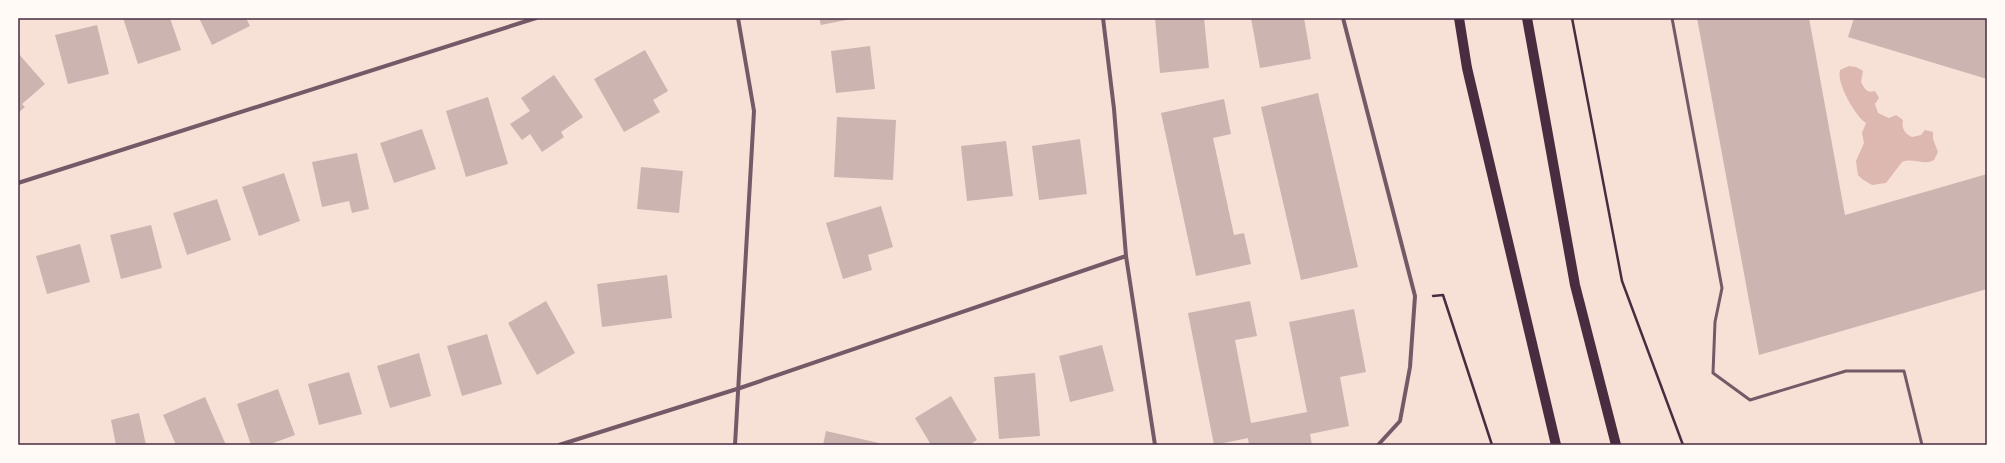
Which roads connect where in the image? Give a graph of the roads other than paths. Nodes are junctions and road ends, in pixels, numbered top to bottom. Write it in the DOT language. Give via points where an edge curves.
graph roads {
  1 [pos="536,18"];
  2 [pos="738,18"];
  3 [pos="1103,18"];
  4 [pos="1343,18"];
  5 [pos="1458,18"];
  6 [pos="1527,18"];
  7 [pos="1672,18"];
  8 [pos="18,183"];
  9 [pos="1126,256"];
  10 [pos="740,388"];
  11 [pos="559,445"];
  12 [pos="735,445"];
  13 [pos="1155,445"];
  14 [pos="1378,445"];
  15 [pos="1556,445"];
  16 [pos="1616,445"];
  17 [pos="1922,445"];
  1 -- 8 [label="street"];
  2 -- 10 [label="street" via="754,111"];
  3 -- 9 [label="street" via="1114,109"];
  4 -- 14 [label="street" via="1415,296 1410,367 1400,421"];
  5 -- 15 [label="main road" via="1467,68"];
  6 -- 16 [label="main road" via="1575,285"];
  7 -- 17 [label="lane" via="1722,288 1714,322 1713,373 1750,400 1846,370 1904,371"];
  9 -- 10 [label="street"];
  9 -- 13 [label="street"];
  10 -- 11 [label="street"];
  10 -- 12 [label="street"];
}
